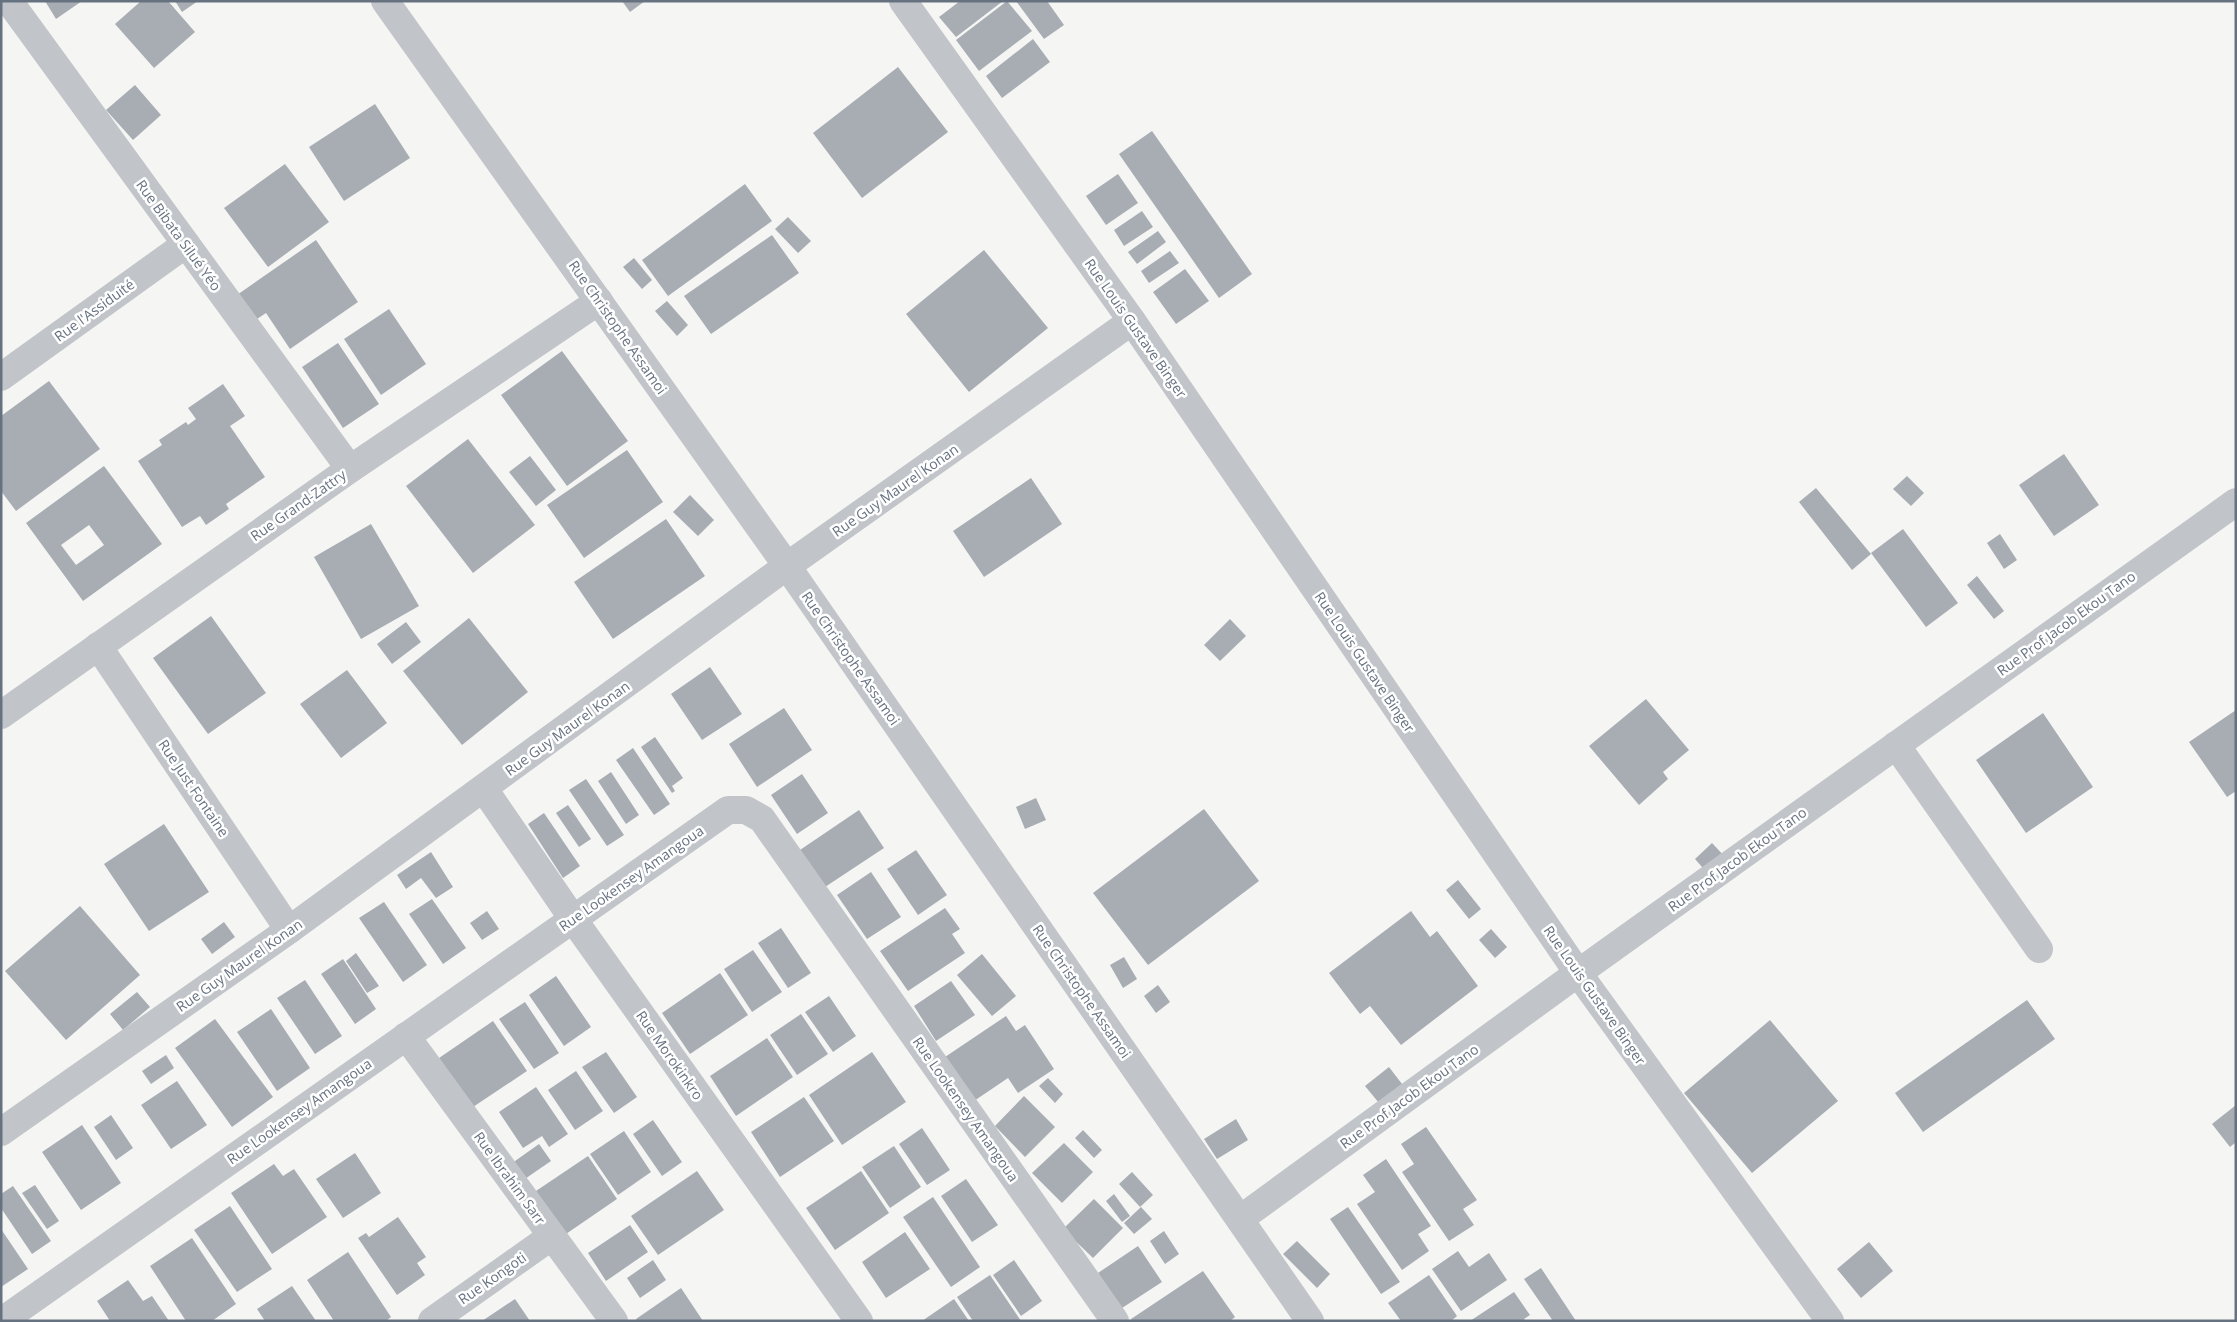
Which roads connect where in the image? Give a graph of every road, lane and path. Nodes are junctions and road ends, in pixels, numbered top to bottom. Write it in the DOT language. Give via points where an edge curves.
graph roads {
  1 [pos="9,1"];
  2 [pos="384,1"];
  3 [pos="903,1"];
  4 [pos="1,6"];
  5 [pos="186,244"];
  6 [pos="599,301"];
  7 [pos="1132,321"];
  8 [pos="1,376"];
  9 [pos="350,469"];
  10 [pos="2236,502"];
  11 [pos="787,566"];
  12 [pos="98,646"];
  13 [pos="1,715"];
  14 [pos="1896,745"];
  15 [pos="484,789"];
  16 [pos="573,919"];
  17 [pos="289,930"];
  18 [pos="2039,949"];
  19 [pos="1578,973"];
  20 [pos="406,1036"];
  21 [pos="1,1132"];
  22 [pos="1240,1219"];
  23 [pos="552,1236"];
  24 [pos="2,1321"];
  25 [pos="432,1321"];
  26 [pos="614,1321"];
  27 [pos="859,1321"];
  28 [pos="1115,1321"];
  29 [pos="1310,1321"];
  30 [pos="1830,1321"];
  1 -- 4 [label="street"];
  1 -- 5 [label="street, Rue Bibata Silué Yéo"];
  2 -- 6 [label="street, Rue Christophe Assamoi"];
  3 -- 7 [label="street, Rue Louis Gustave Binger"];
  5 -- 8 [label="street, Rue l'Assiduité"];
  5 -- 9 [label="street, Rue Bibata Silué Yéo"];
  6 -- 9 [label="street, Rue Grand-Zattry"];
  6 -- 11 [label="street, Rue Christophe Assamoi"];
  7 -- 11 [label="street, Rue Guy Maurel Konan"];
  7 -- 19 [label="street, Rue Louis Gustave Binger"];
  9 -- 12 [label="street, Rue Grand-Zattry"];
  10 -- 14 [label="street, Rue Prof Jacob Ekou Tano"];
  11 -- 15 [label="street, Rue Guy Maurel Konan"];
  11 -- 22 [label="street, Rue Christophe Assamoi"];
  12 -- 13 [label="street, Rue Grand-Zattry"];
  12 -- 17 [label="street, Rue Just Fontaine"];
  14 -- 18 [label="street"];
  14 -- 19 [label="street, Rue Prof Jacob Ekou Tano"];
  15 -- 16 [label="street, Rue Morokinkro"];
  15 -- 17 [label="street, Rue Guy Maurel Konan"];
  16 -- 20 [label="street, Rue Lookensey Amangoua"];
  16 -- 27 [label="street, Rue Morokinkro"];
  16 -- 28 [label="street, Rue Lookensey Amangoua" via="728,810 746,810 762,819"];
  17 -- 21 [label="street, Rue Guy Maurel Konan"];
  19 -- 22 [label="street, Rue Prof Jacob Ekou Tano"];
  19 -- 30 [label="street, Rue Louis Gustave Binger"];
  20 -- 23 [label="street, Rue Ibrahim Sarr"];
  20 -- 24 [label="street, Rue Lookensey Amangoua"];
  22 -- 29 [label="street, Rue Christophe Assamoi"];
  23 -- 25 [label="street, Rue Kongoti"];
  23 -- 26 [label="street, Rue Ibrahim Sarr"];
}
